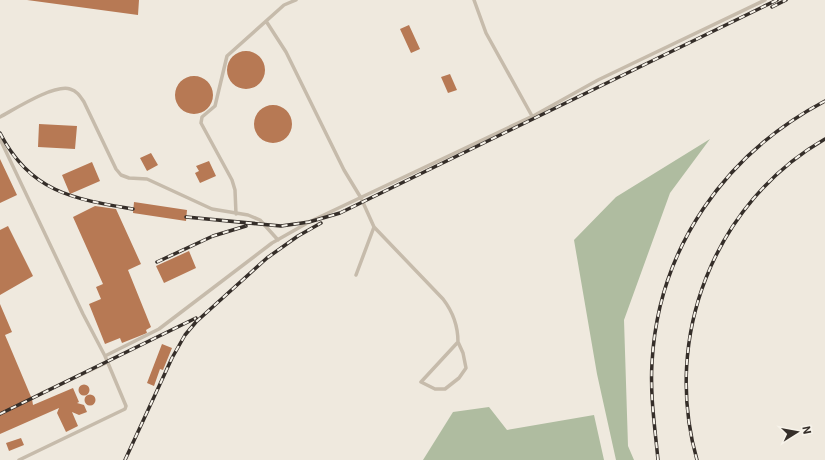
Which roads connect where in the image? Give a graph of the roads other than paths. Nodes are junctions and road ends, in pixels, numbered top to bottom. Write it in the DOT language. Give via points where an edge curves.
graph roads {
  1 [pos="296,0"];
  2 [pos="474,0"];
  3 [pos="765,0"];
  4 [pos="266,20"];
  5 [pos="532,116"];
  6 [pos="0,117"];
  7 [pos="0,139"];
  8 [pos="361,198"];
  9 [pos="236,214"];
  10 [pos="374,227"];
  11 [pos="278,240"];
  12 [pos="356,275"];
  13 [pos="458,342"];
  14 [pos="105,356"];
  15 [pos="108,362"];
  16 [pos="42,393"];
  17 [pos="19,460"];
  1 -- 4 [label="lane" via="284,5"];
  2 -- 5 [label="lane" via="486,33"];
  3 -- 5 [label="lane" via="598,80"];
  4 -- 8 [label="lane" via="286,52 344,170"];
  4 -- 9 [label="lane" via="227,56 214,106 202,117 202,123 232,180"];
  5 -- 8 [label="lane"];
  6 -- 9 [label="lane" via="46,93 62,88 69,89 78,93 84,102 121,175 147,180 212,210"];
  7 -- 14 [label="lane"];
  8 -- 10 [label="lane"];
  8 -- 11 [label="lane"];
  9 -- 11 [label="lane" via="260,220"];
  10 -- 12 [label="lane"];
  10 -- 13 [label="lane" via="452,310 458,330"];
  11 -- 14 [label="lane" via="159,329"];
  13 -- 13 [label="lane" via="436,364 421,382 435,389 445,390 460,378 466,368"];
  14 -- 15 [label="lane"];
  15 -- 16 [label="lane"];
  15 -- 17 [label="lane" via="126,402 125,409"];
}
